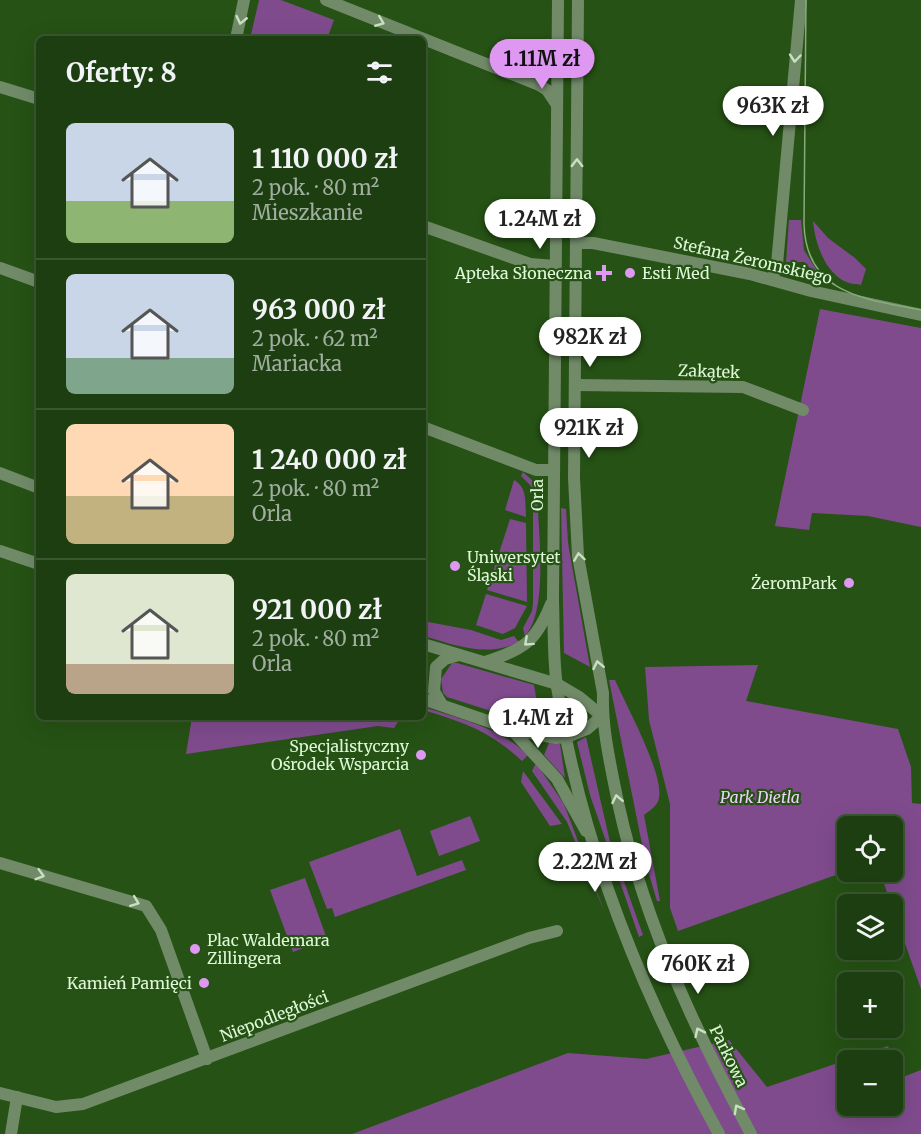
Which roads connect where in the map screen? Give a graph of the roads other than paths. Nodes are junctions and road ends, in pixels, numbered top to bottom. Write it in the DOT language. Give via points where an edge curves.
graph roads {
  1 [pos="244,0"];
  2 [pos="326,0"];
  3 [pos="558,0"];
  4 [pos="578,0"];
  5 [pos="801,0"];
  6 [pos="237,36"];
  7 [pos="416,36"];
  8 [pos="426,40"];
  9 [pos="0,87"];
  10 [pos="36,98"];
  11 [pos="557,105"];
  12 [pos="426,227"];
  13 [pos="576,243"];
  14 [pos="555,266"];
  15 [pos="0,268"];
  16 [pos="772,280"];
  17 [pos="36,281"];
  18 [pos="921,315"];
  19 [pos="575,385"];
  20 [pos="803,410"];
  21 [pos="426,428"];
  22 [pos="553,470"];
  23 [pos="0,473"];
  24 [pos="36,487"];
  25 [pos="0,551"];
  26 [pos="36,563"];
  27 [pos="553,600"];
  28 [pos="426,645"];
  29 [pos="461,654"];
  30 [pos="485,662"];
  31 [pos="557,684"];
  32 [pos="426,700"];
  33 [pos="442,705"];
  34 [pos="602,716"];
  35 [pos="511,729"];
  36 [pos="567,737"];
  37 [pos="596,849"];
  38 [pos="0,863"];
  39 [pos="557,931"];
  40 [pos="207,1059"];
  41 [pos="0,1093"];
  42 [pos="17,1097"];
  43 [pos="10,1134"];
  44 [pos="719,1134"];
  45 [pos="752,1134"];
  1 -- 6 [label="street, one-way"];
  2 -- 7 [label="street, one-way"];
  3 -- 11 [label="street, Orla"];
  13 -- 4 [label="street, one-way"];
  5 -- 16 [label="street, one-way" via="777,264"];
  8 -- 11 [label="street, one-way" via="538,85 547,90"];
  9 -- 10 [label="street"];
  11 -- 14 [label="street, Orla"];
  12 -- 14 [label="street" via="530,264"];
  13 -- 16 [label="street, Stefana Żeromskiego"];
  13 -- 19 [label="street"];
  14 -- 22 [label="street, Orla"];
  15 -- 17 [label="street"];
  16 -- 18 [label="street, Stefana Żeromskiego"];
  19 -- 20 [label="street, Zakątek" via="743,387"];
  34 -- 19 [label="street, one-way" via="603,693 576,533"];
  21 -- 22 [label="street" via="536,470"];
  22 -- 27 [label="street, Orla"];
  23 -- 24 [label="street"];
  25 -- 26 [label="street"];
  27 -- 30 [label="street, one-way" via="545,620 527,644 514,653"];
  27 -- 31 [label="street, Orla"];
  28 -- 29 [label="street"];
  29 -- 30 [label="street"];
  29 -- 33 [label="street" via="436,667 434,692"];
  30 -- 31 [label="street"];
  31 -- 34 [label="street"];
  31 -- 36 [label="street, Orla"];
  32 -- 33 [label="street"];
  33 -- 35 [label="street"];
  34 -- 36 [label="street"];
  45 -- 34 [label="street, Parkowa, one-way" via="686,1005 650,916 626,842"];
  35 -- 36 [label="street"];
  35 -- 37 [label="street" via="557,779"];
  36 -- 37 [label="street"];
  37 -- 44 [label="street" via="622,926 660,1016"];
  38 -- 40 [label="street, one-way" via="146,906 161,930"];
  39 -- 40 [label="street, Niepodległości" via="529,938"];
  40 -- 42 [label="street, Niepodległości" via="76,1106 56,1107"];
  41 -- 42 [label="street, Niepodległości"];
  42 -- 43 [label="street"];
}
